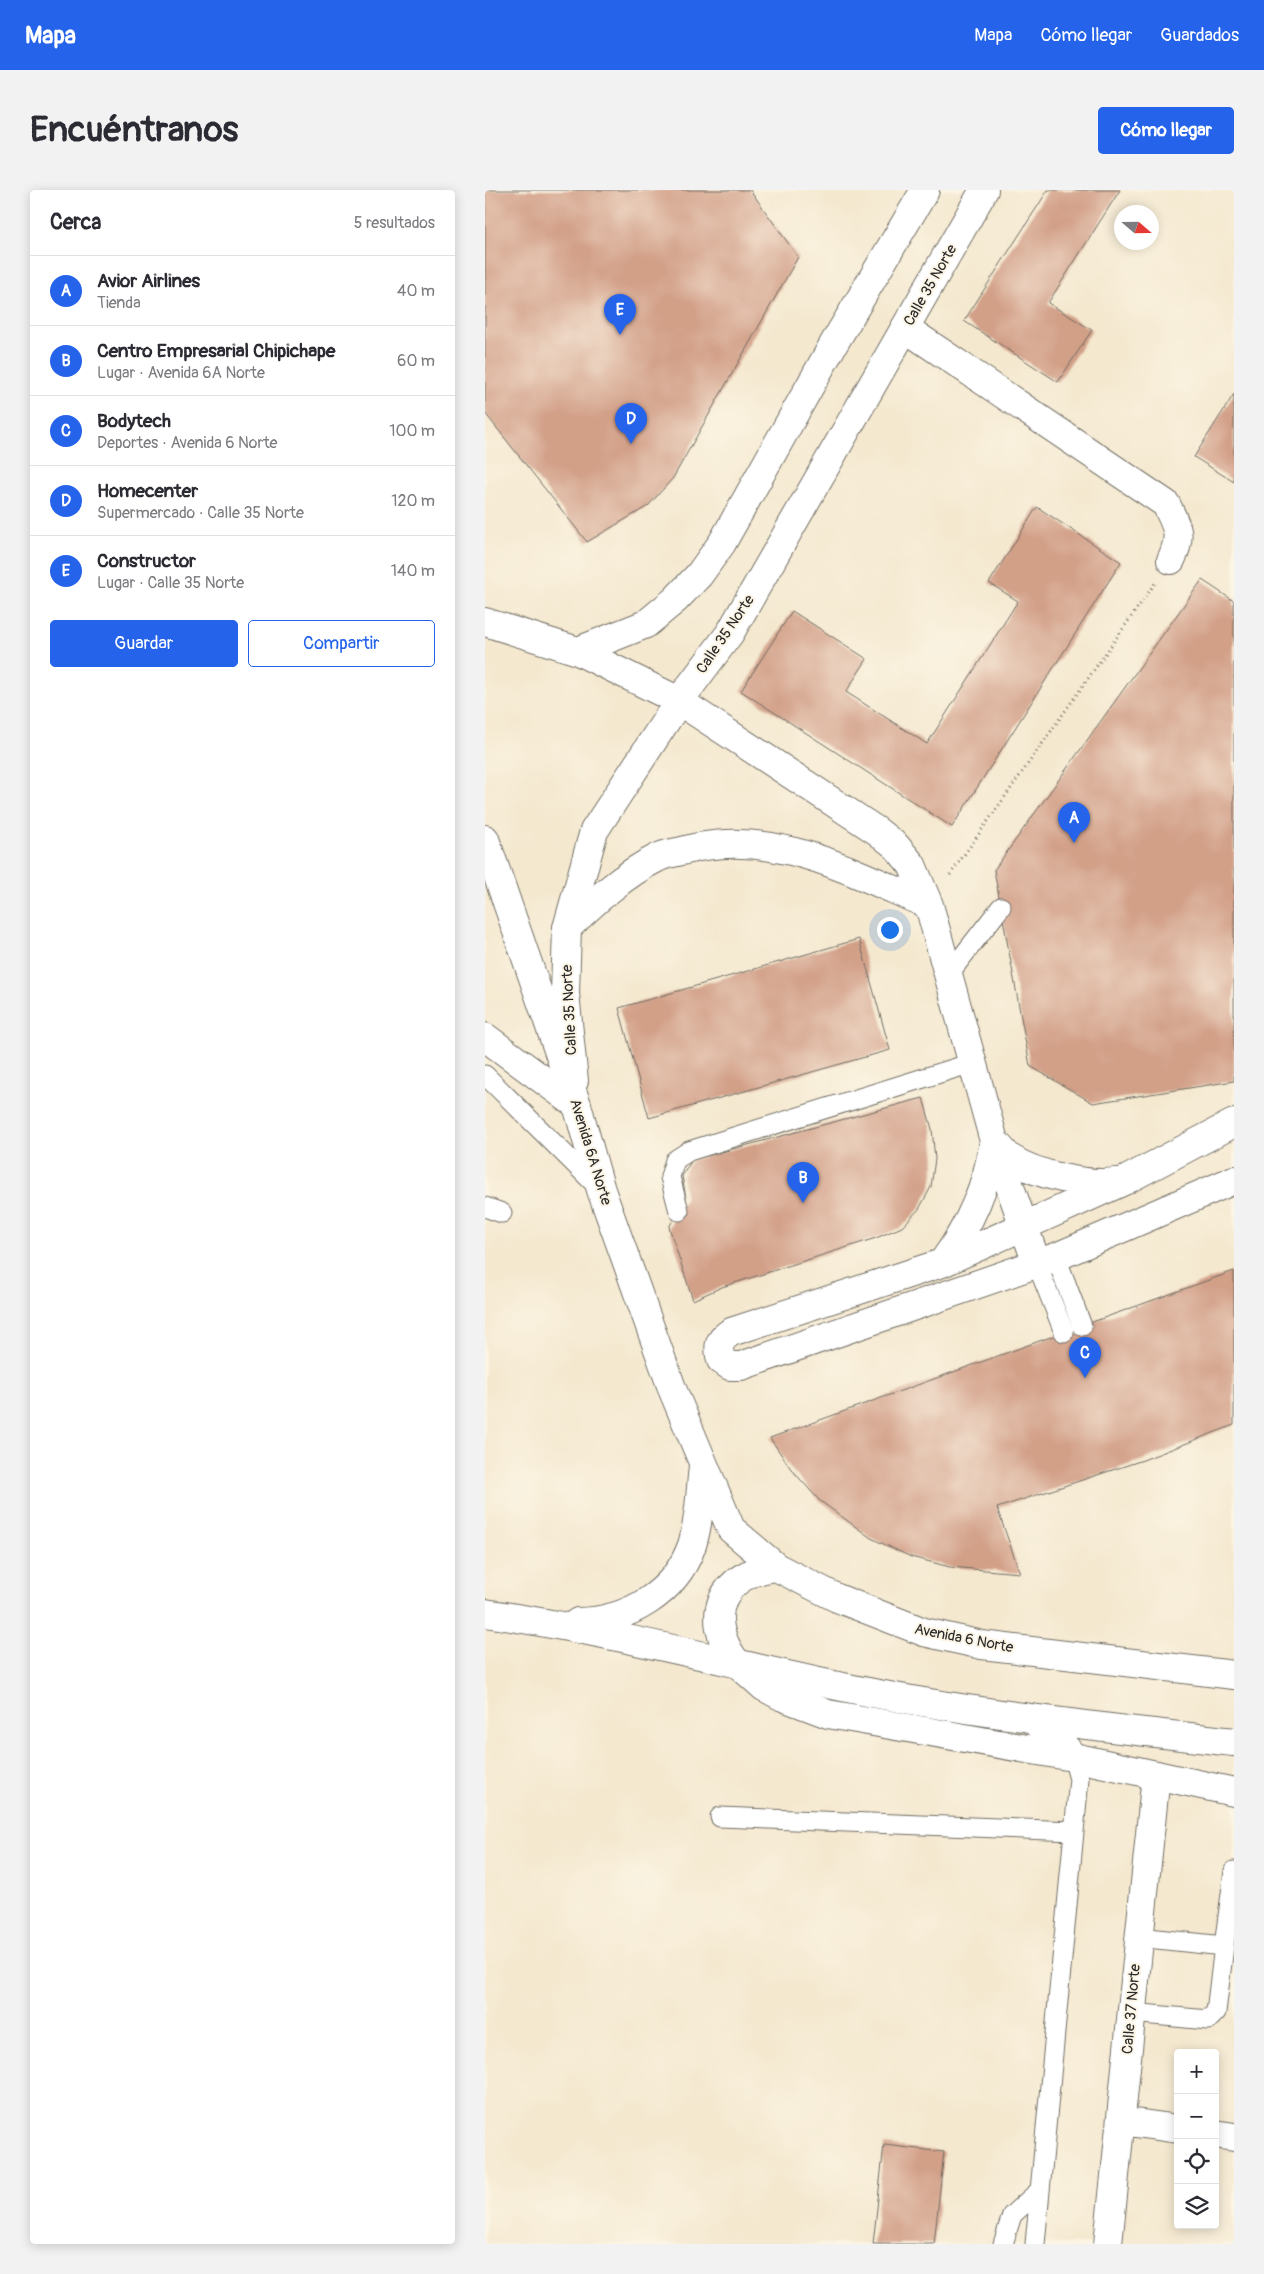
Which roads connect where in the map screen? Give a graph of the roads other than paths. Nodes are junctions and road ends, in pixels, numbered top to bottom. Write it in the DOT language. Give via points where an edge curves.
graph roads {
  1 [pos="925,190"];
  2 [pos="985,190"];
  3 [pos="905,328"];
  4 [pos="1171,560"];
  5 [pos="485,622"];
  6 [pos="578,651"];
  7 [pos="679,701"];
  8 [pos="485,839"];
  9 [pos="929,905"];
  10 [pos="1001,907"];
  11 [pos="567,928"];
  12 [pos="948,975"];
  13 [pos="485,1037"];
  14 [pos="972,1063"];
  15 [pos="485,1075"];
  16 [pos="485,1092"];
  17 [pos="507,1095"];
  18 [pos="577,1105"];
  19 [pos="1234,1123"];
  20 [pos="994,1141"];
  21 [pos="1234,1180"];
  22 [pos="1124,1181"];
  23 [pos="601,1190"];
  24 [pos="679,1211"];
  25 [pos="1024,1226"];
  26 [pos="1046,1260"];
  27 [pos="942,1263"];
  28 [pos="1082,1326"];
  29 [pos="1064,1332"];
  30 [pos="703,1464"];
  31 [pos="776,1567"];
  32 [pos="485,1613"];
  33 [pos="541,1621"];
  34 [pos="736,1662"];
  35 [pos="1233,1671"];
  36 [pos="1033,1720"];
  37 [pos="1234,1742"];
  38 [pos="1073,1757"];
  39 [pos="1156,1774"];
  40 [pos="1234,1792"];
  41 [pos="720,1817"];
  42 [pos="1074,1831"];
  43 [pos="1234,1872"];
  44 [pos="1232,1903"];
  45 [pos="1138,1937"];
  46 [pos="1224,1946"];
  47 [pos="1131,2013"];
  48 [pos="1121,2121"];
  49 [pos="1174,2128"];
  50 [pos="1219,2135"];
  51 [pos="1234,2137"];
  52 [pos="1040,2190"];
  53 [pos="1003,2244"];
  54 [pos="1035,2244"];
  55 [pos="1108,2244"];
  1 -- 6 [label="street" via="722,543 699,575 646,624"];
  2 -- 3 [label="street, Calle 35 Norte"];
  3 -- 4 [label="street" via="1166,504 1179,544"];
  3 -- 7 [label="street, Calle 35 Norte" via="730,633"];
  5 -- 6 [label="street"];
  6 -- 7 [label="street"];
  7 -- 9 [label="street" via="896,846 912,864"];
  7 -- 11 [label="street, Calle 35 Norte" via="594,830"];
  8 -- 18 [label="street, Avenida 6A Norte"];
  9 -- 11 [label="street" via="809,854 760,843 706,844 657,857 605,892"];
  9 -- 12 [label="street"];
  10 -- 12 [label="lane"];
  11 -- 18 [label="street, Calle 35 Norte" via="565,993"];
  12 -- 14 [label="street"];
  13 -- 18 [label="street"];
  14 -- 20 [label="street"];
  14 -- 24 [label="lane" via="689,1151 675,1160 671,1177"];
  15 -- 17 [label="lane"];
  16 -- 17 [label="lane"];
  17 -- 23 [label="lane"];
  18 -- 23 [label="street, Avenida 6A Norte"];
  19 -- 22 [label="street"];
  20 -- 22 [label="street" via="1009,1156 1039,1170 1081,1181"];
  20 -- 25 [label="street"];
  20 -- 27 [label="street" via="990,1165 971,1218"];
  21 -- 26 [label="street"];
  22 -- 25 [label="street"];
  23 -- 30 [label="street, Avenida 6A Norte" via="673,1392"];
  25 -- 26 [label="street"];
  25 -- 27 [label="street"];
  26 -- 27 [label="street" via="741,1366 730,1366 721,1360 718,1348 721,1338 731,1332"];
  26 -- 28 [label="lane"];
  26 -- 29 [label="lane"];
  30 -- 31 [label="street, Avenida 6 Norte" via="731,1528"];
  30 -- 33 [label="street" via="697,1528 691,1546 683,1564 658,1594 625,1614 606,1619"];
  31 -- 34 [label="street" via="758,1569 740,1577 727,1592 719,1609 721,1637"];
  31 -- 35 [label="street, Avenida 6 Norte" via="860,1608 945,1638 982,1645"];
  32 -- 33 [label="street"];
  33 -- 34 [label="street"];
  34 -- 36 [label="street" via="834,1685"];
  34 -- 38 [label="street" via="765,1687 828,1714"];
  36 -- 37 [label="street"];
  36 -- 38 [label="street" via="1057,1737"];
  38 -- 39 [label="street"];
  38 -- 42 [label="lane" via="1079,1779"];
  39 -- 40 [label="street"];
  39 -- 45 [label="street, Calle 37 Norte"];
  41 -- 42 [label="lane"];
  42 -- 52 [label="lane"];
  43 -- 44 [label="lane"];
  44 -- 46 [label="lane"];
  45 -- 46 [label="lane"];
  45 -- 47 [label="street, Calle 37 Norte"];
  46 -- 47 [label="lane" via="1216,2012 1208,2020"];
  47 -- 48 [label="street, Calle 37 Norte"];
  48 -- 49 [label="street"];
  48 -- 55 [label="street, Calle 37 Norte"];
  50 -- 51 [label="street"];
  52 -- 53 [label="lane" via="1012,2215"];
  52 -- 54 [label="lane"];
}
